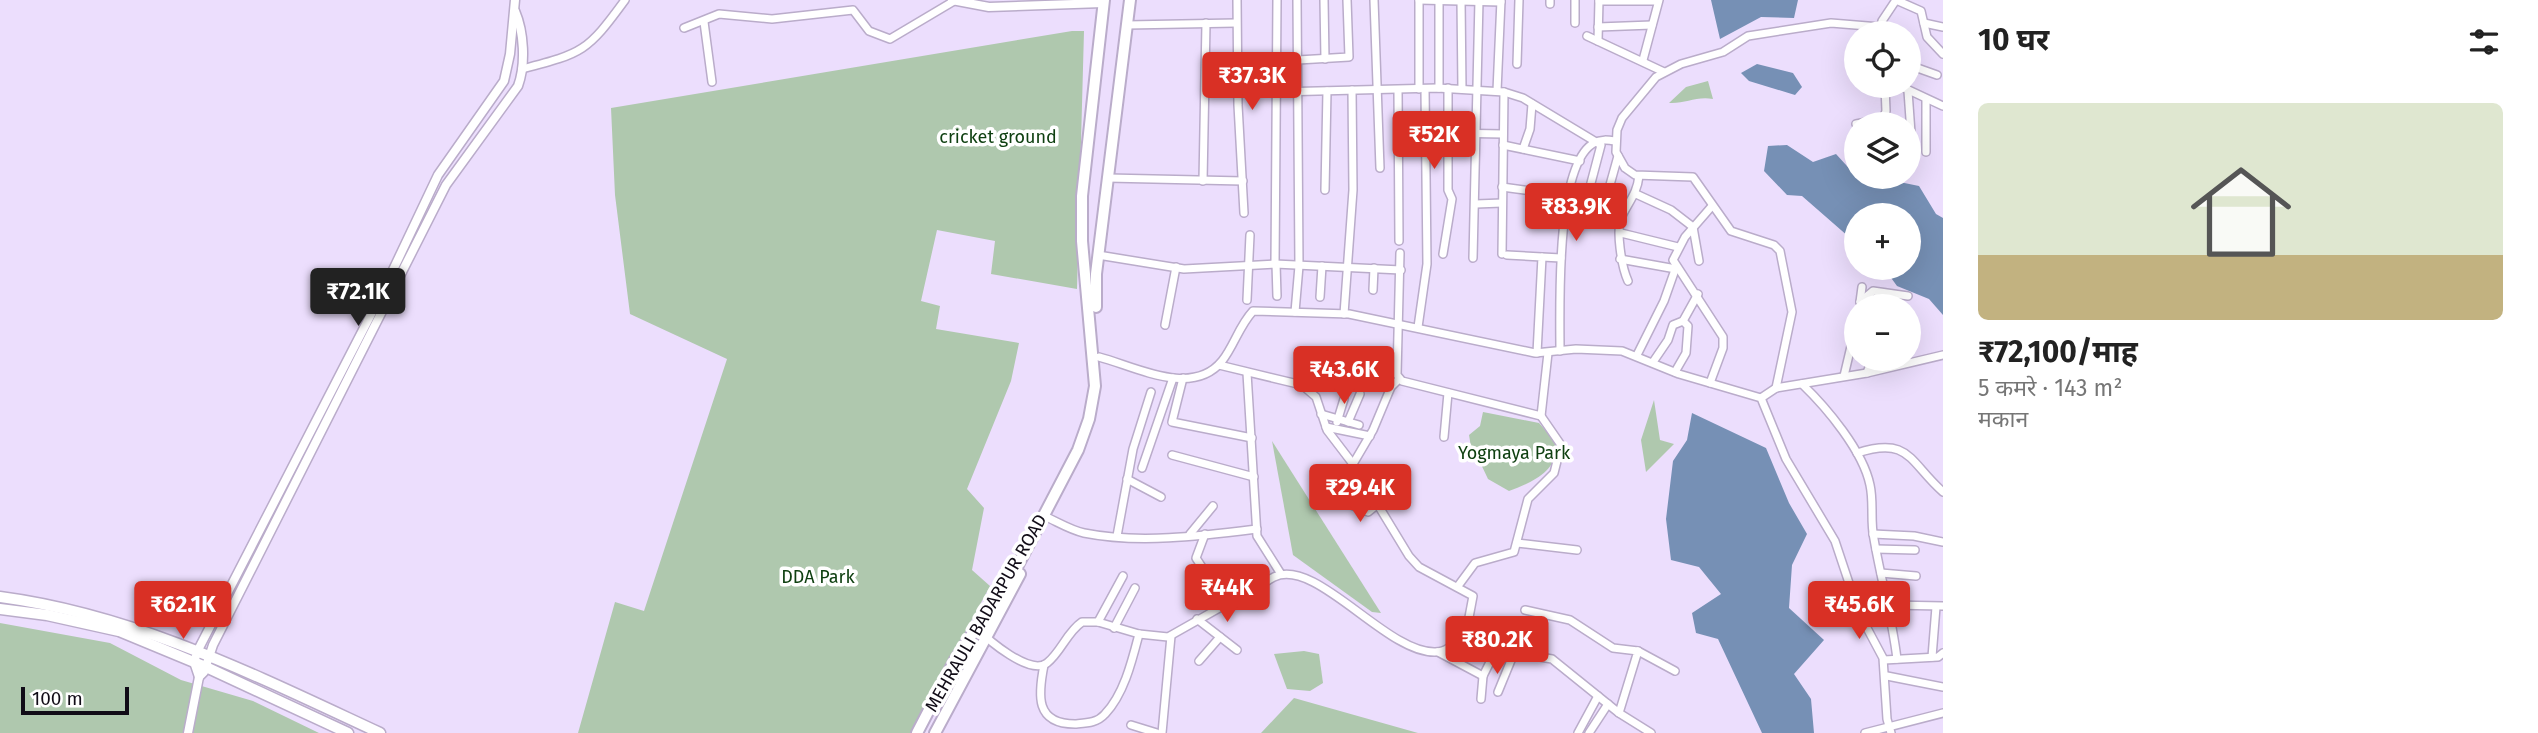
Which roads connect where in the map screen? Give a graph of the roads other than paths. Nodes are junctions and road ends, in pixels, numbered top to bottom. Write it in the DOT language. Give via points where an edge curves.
graph roads {
  1 [pos="515,0"];
  2 [pos="625,0"];
  3 [pos="1130,0"];
  4 [pos="1237,0"];
  5 [pos="1277,0"];
  6 [pos="1297,0"];
  7 [pos="1324,0"];
  8 [pos="1347,0"];
  9 [pos="1374,0"];
  10 [pos="1419,0"];
  11 [pos="1518,0"];
  12 [pos="1575,0"];
  13 [pos="1896,0"];
  14 [pos="953,1"];
  15 [pos="1104,1"];
  16 [pos="1439,1"];
  17 [pos="1461,1"];
  18 [pos="1479,1"];
  19 [pos="1501,1"];
  20 [pos="1599,1"];
  21 [pos="1659,1"];
  22 [pos="514,11"];
  23 [pos="1885,21"];
  24 [pos="704,22"];
  25 [pos="1206,23"];
  26 [pos="1237,23"];
  27 [pos="1575,23"];
  28 [pos="1924,23"];
  29 [pos="1127,25"];
  30 [pos="1652,25"];
  31 [pos="1844,25"];
  32 [pos="1598,27"];
  33 [pos="1943,27"];
  34 [pos="684,28"];
  35 [pos="1587,36"];
  36 [pos="1598,41"];
  37 [pos="1943,54"];
  38 [pos="1325,59"];
  39 [pos="1298,60"];
  40 [pos="1643,60"];
  41 [pos="1517,64"];
  42 [pos="522,69"];
  43 [pos="1921,71"];
  44 [pos="1664,72"];
  45 [pos="1937,75"];
  46 [pos="712,82"];
  47 [pos="1439,88"];
  48 [pos="1448,88"];
  49 [pos="1477,88"];
  50 [pos="1422,89"];
  51 [pos="1462,89"];
  52 [pos="1352,90"];
  53 [pos="1376,90"];
  54 [pos="1398,90"];
  55 [pos="1327,91"];
  56 [pos="1500,91"];
  57 [pos="1278,92"];
  58 [pos="1300,92"];
  59 [pos="1921,97"];
  60 [pos="1926,100"];
  61 [pos="1532,104"];
  62 [pos="1943,106"];
  63 [pos="1448,134"];
  64 [pos="1478,134"];
  65 [pos="1503,134"];
  66 [pos="1598,141"];
  67 [pos="1615,141"];
  68 [pos="1503,145"];
  69 [pos="1523,149"];
  70 [pos="1926,152"];
  71 [pos="1618,156"];
  72 [pos="1580,161"];
  73 [pos="1380,168"];
  74 [pos="1639,176"];
  75 [pos="1108,178"];
  76 [pos="1203,181"];
  77 [pos="1242,181"];
  78 [pos="1502,187"];
  79 [pos="1325,190"];
  80 [pos="1608,192"];
  81 [pos="1636,194"];
  82 [pos="1569,196"];
  83 [pos="1586,202"];
  84 [pos="1502,203"];
  85 [pos="1476,204"];
  86 [pos="1712,206"];
  87 [pos="1244,213"];
  88 [pos="1621,217"];
  89 [pos="1693,227"];
  90 [pos="1620,233"];
  91 [pos="1250,235"];
  92 [pos="1399,241"];
  93 [pos="1678,247"];
  94 [pos="1401,253"];
  95 [pos="1443,254"];
  96 [pos="1098,255"];
  97 [pos="1542,257"];
  98 [pos="1473,258"];
  99 [pos="1561,258"];
  100 [pos="1620,259"];
  101 [pos="1699,261"];
  102 [pos="1250,264"];
  103 [pos="1276,264"];
  104 [pos="1299,265"];
  105 [pos="1322,266"];
  106 [pos="1346,266"];
  107 [pos="1176,268"];
  108 [pos="1374,268"];
  109 [pos="1676,268"];
  110 [pos="1401,270"];
  111 [pos="1091,273"];
  112 [pos="1628,281"];
  113 [pos="1862,287"];
  114 [pos="1373,290"];
  115 [pos="1698,294"];
  116 [pos="1861,294"];
  117 [pos="1870,294"];
  118 [pos="1894,294"];
  119 [pos="1277,296"];
  120 [pos="1320,297"];
  121 [pos="1247,300"];
  122 [pos="1295,312"];
  123 [pos="1345,314"];
  124 [pos="1683,321"];
  125 [pos="1400,324"];
  126 [pos="1165,325"];
  127 [pos="1418,327"];
  128 [pos="1560,351"];
  129 [pos="1548,353"];
  130 [pos="1537,354"];
  131 [pos="1637,355"];
  132 [pos="1943,355"];
  133 [pos="1099,357"];
  134 [pos="1653,362"];
  135 [pos="1219,365"];
  136 [pos="1845,371"];
  137 [pos="1675,372"];
  138 [pos="1247,373"];
  139 [pos="1867,373"];
  140 [pos="1844,376"];
  141 [pos="1173,378"];
  142 [pos="1183,378"];
  143 [pos="1399,379"];
  144 [pos="1710,383"];
  145 [pos="1802,384"];
  146 [pos="1776,388"];
  147 [pos="1151,392"];
  148 [pos="1448,393"];
  149 [pos="1360,394"];
  150 [pos="1761,398"];
  151 [pos="1344,399"];
  152 [pos="1321,414"];
  153 [pos="1541,416"];
  154 [pos="1338,419"];
  155 [pos="1348,422"];
  156 [pos="1359,425"];
  157 [pos="1326,427"];
  158 [pos="1336,429"];
  159 [pos="1370,436"];
  160 [pos="1444,437"];
  161 [pos="1252,439"];
  162 [pos="1857,453"];
  163 [pos="1172,454"];
  164 [pos="1353,464"];
  165 [pos="1142,468"];
  166 [pos="1254,477"];
  167 [pos="1127,479"];
  168 [pos="1943,492"];
  169 [pos="1161,496"];
  170 [pos="1339,500"];
  171 [pos="1378,504"];
  172 [pos="1213,506"];
  173 [pos="1047,517"];
  174 [pos="1256,528"];
  175 [pos="1190,534"];
  176 [pos="1205,534"];
  177 [pos="1873,534"];
  178 [pos="1117,536"];
  179 [pos="1943,542"];
  180 [pos="1517,543"];
  181 [pos="1876,549"];
  182 [pos="1915,550"];
  183 [pos="1577,551"];
  184 [pos="1881,573"];
  185 [pos="1281,574"];
  186 [pos="1123,576"];
  187 [pos="1916,576"];
  188 [pos="1458,586"];
  189 [pos="1135,588"];
  190 [pos="0,597"];
  191 [pos="1226,604"];
  192 [pos="1890,605"];
  193 [pos="1940,607"];
  194 [pos="0,609"];
  195 [pos="1525,610"];
  196 [pos="1816,617"];
  197 [pos="1862,618"];
  198 [pos="1197,619"];
  199 [pos="1098,622"];
  200 [pos="977,628"];
  201 [pos="1114,628"];
  202 [pos="1467,628"];
  203 [pos="1139,634"];
  204 [pos="1171,636"];
  205 [pos="985,637"];
  206 [pos="1220,637"];
  207 [pos="1497,648"];
  208 [pos="198,650"];
  209 [pos="1237,650"];
  210 [pos="1638,651"];
  211 [pos="1438,652"];
  212 [pos="1514,653"];
  213 [pos="1943,653"];
  214 [pos="209,654"];
  215 [pos="1933,657"];
  216 [pos="1897,659"];
  217 [pos="1884,660"];
  218 [pos="1199,661"];
  219 [pos="194,662"];
  220 [pos="1044,665"];
  221 [pos="206,667"];
  222 [pos="1675,671"];
  223 [pos="1886,676"];
  224 [pos="199,677"];
  225 [pos="1483,678"];
  226 [pos="1943,687"];
  227 [pos="1598,696"];
  228 [pos="1481,699"];
  229 [pos="1608,704"];
  230 [pos="1619,713"];
  231 [pos="1943,713"];
  232 [pos="1131,725"];
  233 [pos="1890,729"];
  234 [pos="188,733"];
  235 [pos="348,733"];
  236 [pos="380,733"];
  237 [pos="917,733"];
  238 [pos="936,733"];
  239 [pos="1160,733"];
  240 [pos="1578,733"];
  241 [pos="1589,733"];
  242 [pos="1651,733"];
  243 [pos="1865,733"];
  1 -- 22 [label="street"];
  2 -- 42 [label="street" via="602,32 579,52"];
  3 -- 29 [label="main road, MEHRAULI BADARPUR ROAD"];
  4 -- 26 [label="street"];
  5 -- 57 [label="street"];
  6 -- 39 [label="street"];
  7 -- 38 [label="street"];
  8 -- 38 [label="street" via="1349,57"];
  9 -- 53 [label="street"];
  10 -- 16 [label="street"];
  10 -- 50 [label="street"];
  11 -- 41 [label="street"];
  12 -- 27 [label="street"];
  13 -- 23 [label="street"];
  13 -- 28 [label="street" via="1922,11"];
  14 -- 15 [label="street" via="989,7"];
  14 -- 24 [label="street" via="890,39 869,31 853,10 772,19 719,14"];
  15 -- 111 [label="main road, MEHRAULI BADARPUR ROAD" via="1082,196"];
  16 -- 17 [label="street"];
  16 -- 47 [label="street"];
  17 -- 18 [label="street"];
  17 -- 51 [label="street"];
  18 -- 19 [label="street"];
  18 -- 49 [label="street"];
  19 -- 56 [label="street"];
  20 -- 21 [label="street"];
  20 -- 32 [label="street"];
  21 -- 30 [label="street"];
  22 -- 42 [label="street" via="521,30"];
  22 -- 208 [label="street" via="503,81 438,175"];
  24 -- 34 [label="street"];
  24 -- 46 [label="street"];
  25 -- 26 [label="street"];
  25 -- 29 [label="street"];
  25 -- 76 [label="street"];
  26 -- 77 [label="street"];
  28 -- 33 [label="street"];
  28 -- 37 [label="street" via="1927,37"];
  29 -- 75 [label="main road, MEHRAULI BADARPUR ROAD"];
  30 -- 32 [label="street"];
  30 -- 40 [label="street"];
  31 -- 44 [label="street" via="1748,36 1723,52"];
  32 -- 36 [label="street"];
  35 -- 36 [label="street"];
  36 -- 40 [label="street"];
  38 -- 39 [label="street"];
  39 -- 58 [label="street"];
  40 -- 44 [label="street"];
  42 -- 214 [label="street" via="507,103 446,185"];
  43 -- 45 [label="street"];
  44 -- 67 [label="street" via="1634,100"];
  47 -- 48 [label="street"];
  47 -- 50 [label="street"];
  48 -- 51 [label="street"];
  48 -- 63 [label="street"];
  49 -- 51 [label="street"];
  49 -- 56 [label="street"];
  49 -- 64 [label="street"];
  50 -- 54 [label="street"];
  50 -- 127 [label="street" via="1427,264"];
  52 -- 53 [label="street"];
  52 -- 55 [label="street"];
  52 -- 106 [label="street" via="1353,190"];
  53 -- 54 [label="street"];
  53 -- 73 [label="street"];
  54 -- 92 [label="street"];
  55 -- 58 [label="street"];
  55 -- 79 [label="street"];
  56 -- 61 [label="street"];
  56 -- 65 [label="street"];
  57 -- 58 [label="street"];
  57 -- 103 [label="street"];
  58 -- 104 [label="street"];
  59 -- 60 [label="street"];
  60 -- 62 [label="street"];
  60 -- 70 [label="street"];
  61 -- 66 [label="street"];
  61 -- 69 [label="street"];
  63 -- 64 [label="street"];
  63 -- 95 [label="street" via="1452,199"];
  64 -- 65 [label="street"];
  64 -- 85 [label="street"];
  65 -- 68 [label="street"];
  66 -- 67 [label="street"];
  66 -- 72 [label="street"];
  66 -- 83 [label="street" via="1601,148"];
  67 -- 71 [label="street"];
  68 -- 69 [label="street"];
  68 -- 78 [label="street"];
  69 -- 72 [label="street"];
  71 -- 74 [label="street" via="1625,168"];
  71 -- 80 [label="street"];
  72 -- 82 [label="street"];
  74 -- 81 [label="street"];
  74 -- 86 [label="street" via="1693,177"];
  75 -- 76 [label="street"];
  75 -- 96 [label="main road, MEHRAULI BADARPUR ROAD"];
  76 -- 77 [label="street"];
  77 -- 87 [label="street"];
  78 -- 82 [label="street"];
  78 -- 84 [label="street"];
  81 -- 88 [label="street"];
  81 -- 89 [label="street" via="1671,210"];
  82 -- 83 [label="street"];
  82 -- 99 [label="street"];
  83 -- 88 [label="street"];
  84 -- 85 [label="street"];
  84 -- 97 [label="street" via="1504,255"];
  85 -- 98 [label="street"];
  86 -- 89 [label="street"];
  86 -- 146 [label="street" via="1731,231 1773,244 1780,251 1792,312"];
  88 -- 90 [label="street"];
  89 -- 93 [label="street"];
  89 -- 101 [label="street"];
  90 -- 93 [label="street"];
  90 -- 100 [label="street"];
  91 -- 102 [label="street"];
  93 -- 109 [label="street" via="1673,260"];
  94 -- 110 [label="street"];
  96 -- 107 [label="street"];
  96 -- 111 [label="main road, MEHRAULI BADARPUR ROAD"];
  97 -- 99 [label="street"];
  97 -- 130 [label="street"];
  99 -- 128 [label="street"];
  100 -- 109 [label="street"];
  100 -- 112 [label="street"];
  102 -- 103 [label="street"];
  102 -- 107 [label="street"];
  102 -- 121 [label="street"];
  103 -- 104 [label="street"];
  103 -- 119 [label="street"];
  104 -- 105 [label="street"];
  104 -- 122 [label="street"];
  105 -- 106 [label="street"];
  105 -- 120 [label="street"];
  106 -- 108 [label="street"];
  106 -- 123 [label="street"];
  107 -- 126 [label="street"];
  108 -- 110 [label="street"];
  108 -- 114 [label="street"];
  109 -- 115 [label="street"];
  109 -- 131 [label="street"];
  110 -- 125 [label="street"];
  111 -- 133 [label="main road, MEHRAULI BADARPUR ROAD"];
  111 -- 173 [label="main road, MEHRAULI BADARPUR ROAD" via="1093,402 1081,443"];
  113 -- 116 [label="street"];
  115 -- 124 [label="street"];
  115 -- 144 [label="street" via="1724,341"];
  117 -- 118 [label="street"];
  122 -- 123 [label="street"];
  122 -- 135 [label="street" via="1253,311"];
  123 -- 125 [label="street"];
  124 -- 134 [label="street" via="1673,325"];
  124 -- 137 [label="street" via="1688,326 1686,350"];
  125 -- 127 [label="street"];
  125 -- 143 [label="street"];
  127 -- 130 [label="street"];
  128 -- 129 [label="street"];
  128 -- 131 [label="street" via="1606,349"];
  129 -- 130 [label="street"];
  129 -- 153 [label="street"];
  131 -- 134 [label="street"];
  132 -- 139 [label="street"];
  133 -- 141 [label="street"];
  133 -- 173 [label="main road, MEHRAULI BADARPUR ROAD" via="1100,401 1095,422"];
  134 -- 137 [label="street"];
  135 -- 138 [label="street"];
  135 -- 142 [label="street"];
  136 -- 140 [label="street"];
  137 -- 144 [label="street"];
  138 -- 152 [label="street" via="1307,387"];
  138 -- 161 [label="street"];
  139 -- 140 [label="street"];
  140 -- 145 [label="street"];
  141 -- 142 [label="street"];
  141 -- 165 [label="street"];
  142 -- 161 [label="street" via="1172,422"];
  143 -- 148 [label="street"];
  143 -- 159 [label="street" via="1391,387"];
  144 -- 150 [label="street"];
  145 -- 146 [label="street"];
  145 -- 162 [label="street" via="1821,402"];
  146 -- 150 [label="street"];
  147 -- 167 [label="street"];
  148 -- 153 [label="street"];
  148 -- 160 [label="street"];
  149 -- 155 [label="street"];
  150 -- 197 [label="street" via="1786,459 1835,541"];
  151 -- 154 [label="street"];
  152 -- 154 [label="street"];
  152 -- 157 [label="street"];
  153 -- 180 [label="street" via="1560,440 1561,452 1549,480 1528,499"];
  154 -- 155 [label="street"];
  154 -- 158 [label="street"];
  155 -- 156 [label="street"];
  157 -- 158 [label="street"];
  157 -- 164 [label="street"];
  158 -- 159 [label="street"];
  159 -- 164 [label="street"];
  161 -- 166 [label="street"];
  162 -- 168 [label="street" via="1893,447 1916,462"];
  162 -- 177 [label="street" via="1870,483"];
  163 -- 166 [label="street"];
  164 -- 171 [label="street"];
  166 -- 174 [label="street"];
  167 -- 169 [label="street"];
  167 -- 178 [label="street"];
  170 -- 171 [label="street" via="1368,512"];
  171 -- 188 [label="street" via="1413,562"];
  172 -- 175 [label="street"];
  173 -- 178 [label="street" via="1083,533"];
  173 -- 200 [label="main road, MEHRAULI BADARPUR ROAD"];
  173 -- 205 [label="main road, MEHRAULI BADARPUR ROAD"];
  174 -- 176 [label="street"];
  174 -- 185 [label="street" via="1262,547"];
  175 -- 176 [label="street"];
  175 -- 178 [label="street"];
  176 -- 191 [label="street" via="1196,558"];
  177 -- 179 [label="street"];
  177 -- 181 [label="street"];
  180 -- 183 [label="street"];
  180 -- 188 [label="street" via="1512,553 1472,566"];
  181 -- 182 [label="street"];
  181 -- 184 [label="street"];
  184 -- 187 [label="street"];
  184 -- 192 [label="street"];
  185 -- 191 [label="street"];
  185 -- 211 [label="street" via="1308,580 1410,648"];
  186 -- 199 [label="street"];
  188 -- 202 [label="street" via="1474,598"];
  189 -- 201 [label="street"];
  190 -- 208 [label="main road" via="111,619"];
  191 -- 198 [label="street"];
  192 -- 193 [label="street"];
  192 -- 216 [label="street"];
  193 -- 215 [label="street"];
  194 -- 219 [label="main road" via="119,631"];
  195 -- 210 [label="street" via="1570,620 1613,648"];
  196 -- 197 [label="street"];
  197 -- 217 [label="street"];
  198 -- 204 [label="street"];
  198 -- 206 [label="street"];
  199 -- 201 [label="street"];
  199 -- 220 [label="street" via="1079,623"];
  200 -- 205 [label="street"];
  200 -- 237 [label="main road, MEHRAULI BADARPUR ROAD"];
  201 -- 203 [label="street"];
  202 -- 207 [label="street"];
  202 -- 211 [label="street" via="1449,648"];
  203 -- 204 [label="street"];
  203 -- 220 [label="street" via="1120,690 1104,715 1093,722 1061,723 1048,715 1040,698"];
  204 -- 239 [label="street"];
  205 -- 220 [label="street" via="1026,663"];
  205 -- 238 [label="main road, MEHRAULI BADARPUR ROAD"];
  206 -- 209 [label="street"];
  206 -- 218 [label="street"];
  207 -- 212 [label="street"];
  207 -- 225 [label="street"];
  208 -- 214 [label="main road"];
  208 -- 219 [label="street"];
  210 -- 222 [label="street"];
  210 -- 230 [label="street"];
  211 -- 225 [label="street"];
  212 -- 225 [label="street" via="1499,689"];
  212 -- 227 [label="street" via="1552,659"];
  213 -- 215 [label="street"];
  214 -- 221 [label="street"];
  214 -- 236 [label="main road"];
  215 -- 216 [label="street"];
  216 -- 217 [label="street"];
  217 -- 223 [label="street"];
  219 -- 221 [label="main road"];
  219 -- 224 [label="street"];
  221 -- 224 [label="street"];
  221 -- 235 [label="main road"];
  223 -- 226 [label="street"];
  223 -- 233 [label="street"];
  224 -- 234 [label="street"];
  225 -- 228 [label="street"];
  227 -- 229 [label="street"];
  227 -- 240 [label="street"];
  229 -- 230 [label="street"];
  229 -- 241 [label="street"];
  230 -- 242 [label="street"];
  231 -- 233 [label="street"];
  232 -- 239 [label="street"];
  233 -- 243 [label="street"];
}
